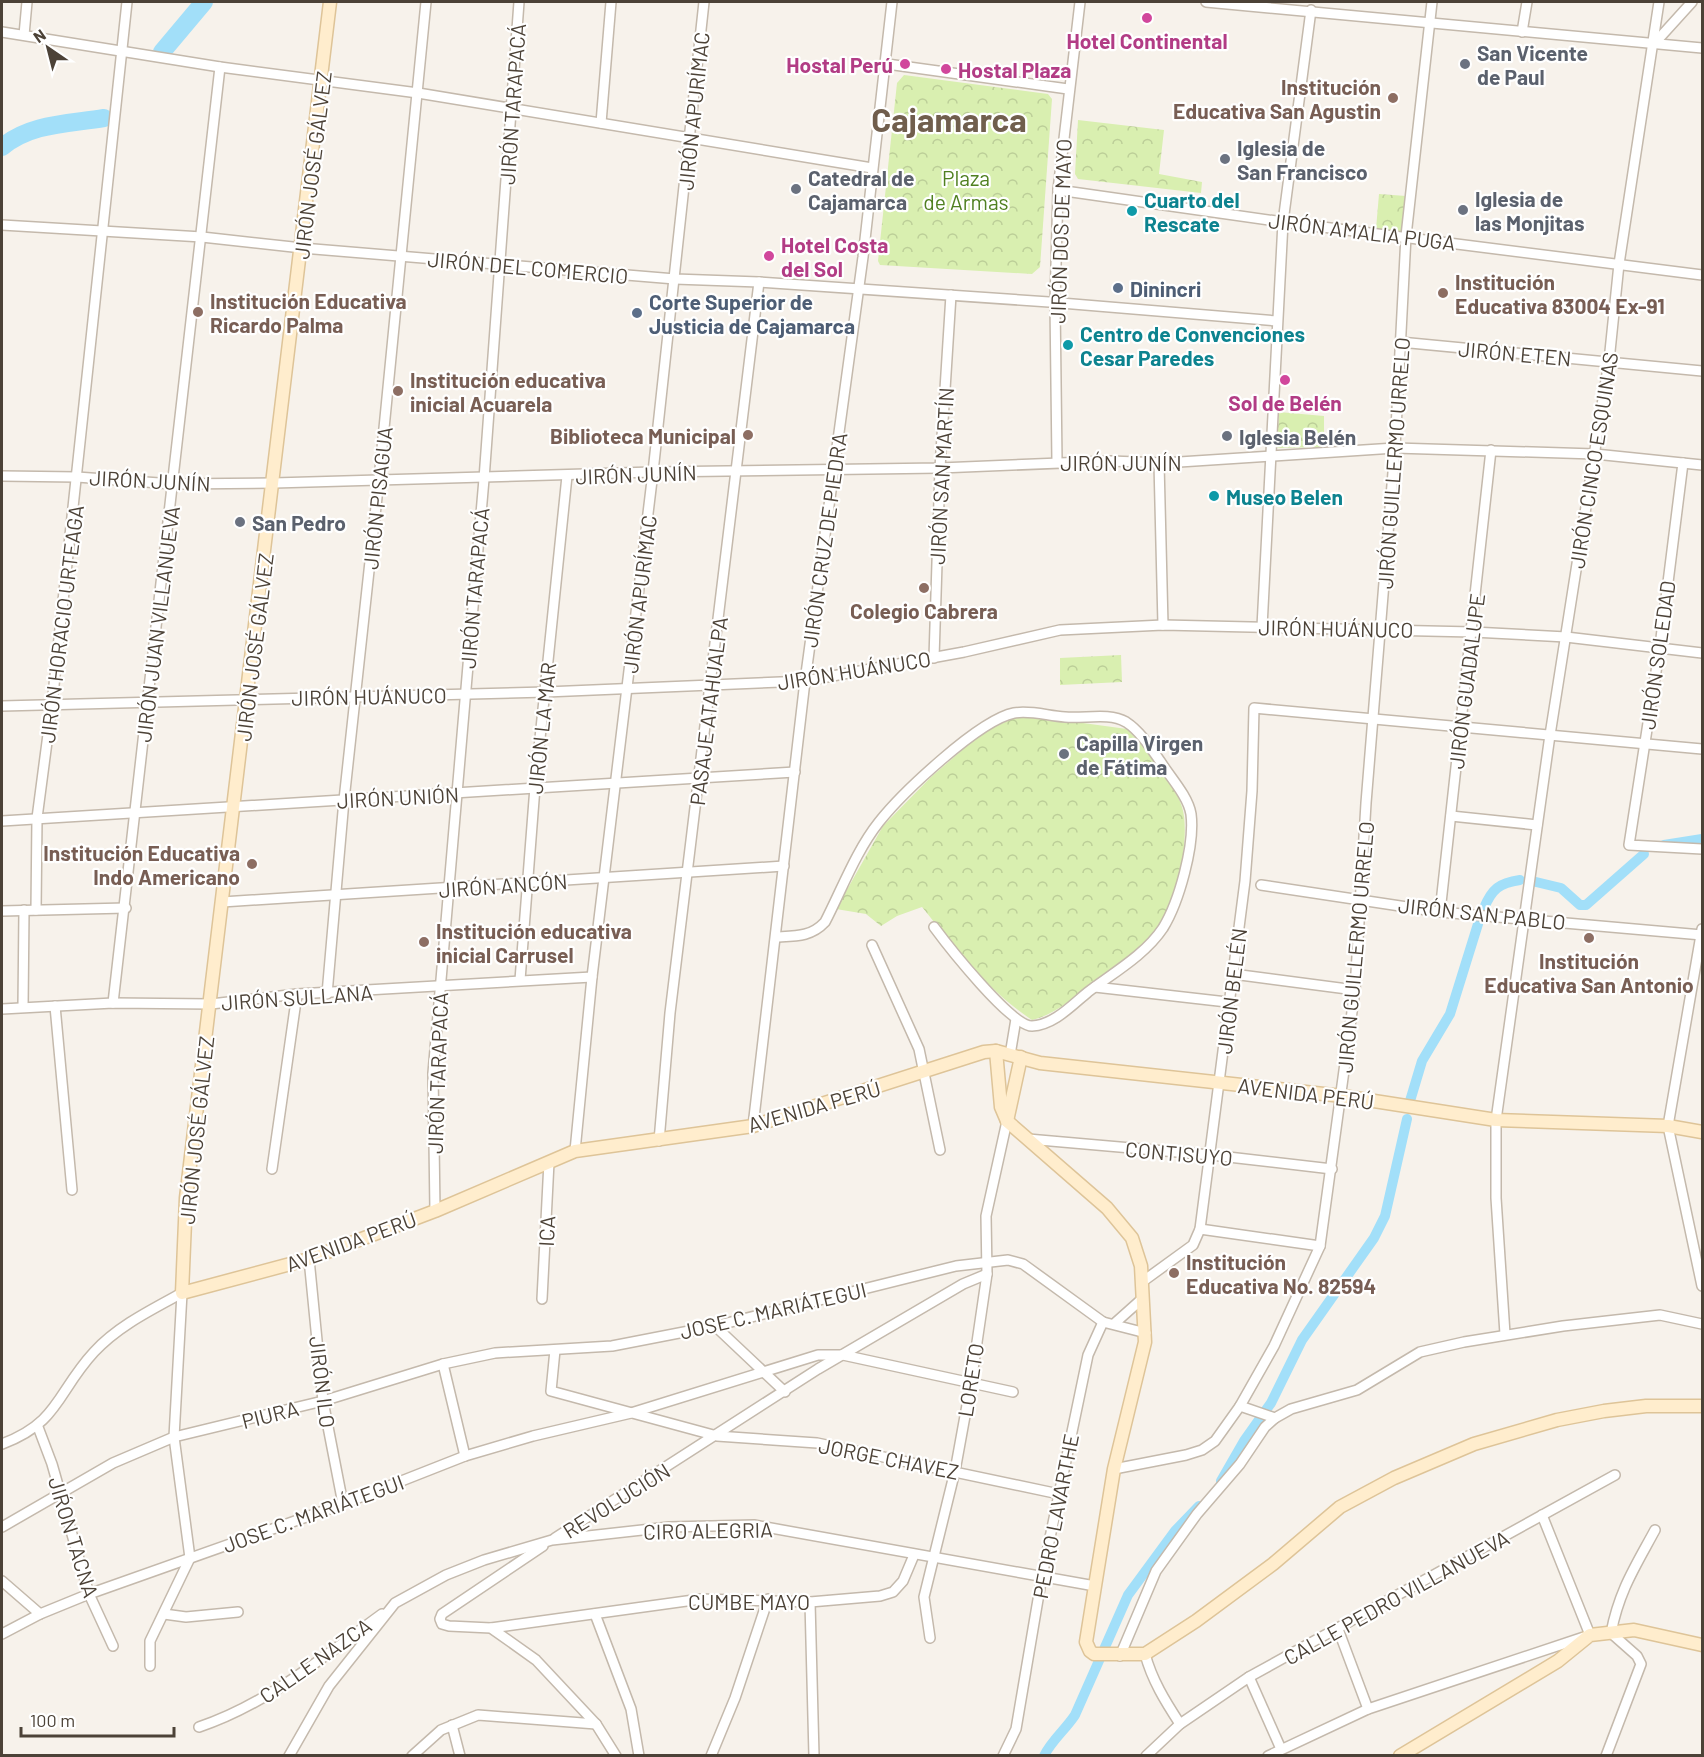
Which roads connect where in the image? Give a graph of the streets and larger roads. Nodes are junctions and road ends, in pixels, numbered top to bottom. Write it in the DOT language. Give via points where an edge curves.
graph roads {
  1 [pos="27,2"];
  2 [pos="127,2"];
  3 [pos="330,2"];
  4 [pos="426,2"];
  5 [pos="519,2"];
  6 [pos="611,2"];
  7 [pos="704,2"];
  8 [pos="892,2"];
  9 [pos="1080,2"];
  10 [pos="1206,2"];
  11 [pos="1432,2"];
  12 [pos="1527,2"];
  13 [pos="1659,2"];
  14 [pos="1692,2"];
  15 [pos="1311,10"];
  16 [pos="1429,22"];
  17 [pos="1522,32"];
  18 [pos="2,33"];
  19 [pos="24,35"];
  20 [pos="1653,45"];
  21 [pos="1702,48"];
  22 [pos="123,52"];
  23 [pos="887,64"];
  24 [pos="220,67"];
  25 [pos="322,81"];
  26 [pos="1068,89"];
  27 [pos="418,93"];
  28 [pos="512,109"];
  29 [pos="601,123"];
  30 [pos="690,139"];
  31 [pos="872,168"];
  32 [pos="1058,190"];
  33 [pos="1283,222"];
  34 [pos="2,225"];
  35 [pos="102,230"];
  36 [pos="2,232"];
  37 [pos="1406,236"];
  38 [pos="202,237"];
  39 [pos="302,248"];
  40 [pos="399,255"];
  41 [pos="1619,264"];
  42 [pos="500,265"];
  43 [pos="1702,275"];
  44 [pos="675,279"];
  45 [pos="759,282"];
  46 [pos="857,289"];
  47 [pos="951,296"];
  48 [pos="1055,303"];
  49 [pos="1277,321"];
  50 [pos="1400,342"];
  51 [pos="1609,361"];
  52 [pos="1702,371"];
  53 [pos="1395,448"];
  54 [pos="1491,450"];
  55 [pos="1595,454"];
  56 [pos="1270,457"];
  57 [pos="1058,462"];
  58 [pos="1159,463"];
  59 [pos="1683,463"];
  60 [pos="1702,465"];
  61 [pos="940,468"];
  62 [pos="834,470"];
  63 [pos="737,471"];
  64 [pos="653,472"];
  65 [pos="2,476"];
  66 [pos="567,476"];
  67 [pos="77,477"];
  68 [pos="379,479"];
  69 [pos="484,479"];
  70 [pos="274,483"];
  71 [pos="173,484"];
  72 [pos="1162,625"];
  73 [pos="1262,627"];
  74 [pos="1382,628"];
  75 [pos="1473,632"];
  76 [pos="1566,636"];
  77 [pos="1660,646"];
  78 [pos="1702,653"];
  79 [pos="934,658"];
  80 [pos="804,681"];
  81 [pos="711,686"];
  82 [pos="628,688"];
  83 [pos="546,692"];
  84 [pos="464,694"];
  85 [pos="357,696"];
  86 [pos="248,699"];
  87 [pos="148,702"];
  88 [pos="52,704"];
  89 [pos="2,706"];
  90 [pos="1374,719"];
  91 [pos="1459,727"];
  92 [pos="1550,735"];
  93 [pos="1645,744"];
  94 [pos="1702,749"];
  95 [pos="795,772"];
  96 [pos="699,778"];
  97 [pos="617,783"];
  98 [pos="535,787"];
  99 [pos="457,794"];
  100 [pos="344,800"];
  101 [pos="234,805"];
  102 [pos="135,811"];
  103 [pos="1451,816"];
  104 [pos="37,818"];
  105 [pos="2,821"];
  106 [pos="1537,825"];
  107 [pos="1702,849"];
  108 [pos="784,866"];
  109 [pos="688,873"];
  110 [pos="604,879"];
  111 [pos="526,883"];
  112 [pos="1261,885"];
  113 [pos="448,889"];
  114 [pos="335,894"];
  115 [pos="1362,899"];
  116 [pos="222,902"];
  117 [pos="126,908"];
  118 [pos="24,910"];
  119 [pos="36,910"];
  120 [pos="2,911"];
  121 [pos="1440,912"];
  122 [pos="1525,919"];
  123 [pos="933,927"];
  124 [pos="1702,933"];
  125 [pos="776,937"];
  126 [pos="872,945"];
  127 [pos="1233,974"];
  128 [pos="592,977"];
  129 [pos="520,980"];
  130 [pos="440,987"];
  131 [pos="1095,987"];
  132 [pos="1355,990"];
  133 [pos="297,994"];
  134 [pos="327,994"];
  135 [pos="1227,1002"];
  136 [pos="113,1003"];
  137 [pos="211,1004"];
  138 [pos="55,1006"];
  139 [pos="23,1007"];
  140 [pos="2,1009"];
  141 [pos="1016,1019"];
  142 [pos="996,1051"];
  143 [pos="1016,1056"];
  144 [pos="925,1072"];
  145 [pos="1220,1083"];
  146 [pos="1342,1096"];
  147 [pos="1496,1120"];
  148 [pos="1007,1121"];
  149 [pos="753,1126"];
  150 [pos="1668,1126"];
  151 [pos="1702,1132"];
  152 [pos="1026,1139"];
  153 [pos="659,1141"];
  154 [pos="574,1150"];
  155 [pos="940,1150"];
  156 [pos="1211,1155"];
  157 [pos="549,1162"];
  158 [pos="272,1169"];
  159 [pos="1332,1169"];
  160 [pos="72,1190"];
  161 [pos="435,1211"];
  162 [pos="1200,1229"];
  163 [pos="1320,1246"];
  164 [pos="309,1259"];
  165 [pos="1700,1260"];
  166 [pos="988,1261"];
  167 [pos="987,1274"];
  168 [pos="1142,1282"];
  169 [pos="1702,1286"];
  170 [pos="182,1293"];
  171 [pos="1143,1298"];
  172 [pos="542,1299"];
  173 [pos="1103,1322"];
  174 [pos="1115,1323"];
  175 [pos="1702,1324"];
  176 [pos="715,1326"];
  177 [pos="1146,1333"];
  178 [pos="1505,1334"];
  179 [pos="555,1350"];
  180 [pos="843,1355"];
  181 [pos="443,1364"];
  182 [pos="764,1370"];
  183 [pos="970,1383"];
  184 [pos="785,1392"];
  185 [pos="1013,1392"];
  186 [pos="323,1401"];
  187 [pos="1702,1406"];
  188 [pos="1243,1408"];
  189 [pos="631,1413"];
  190 [pos="1272,1417"];
  191 [pos="38,1427"];
  192 [pos="717,1436"];
  193 [pos="174,1437"];
  194 [pos="2,1444"];
  195 [pos="465,1456"];
  196 [pos="1114,1469"];
  197 [pos="955,1471"];
  198 [pos="1615,1475"];
  199 [pos="61,1492"];
  200 [pos="1059,1494"];
  201 [pos="343,1504"];
  202 [pos="1542,1515"];
  203 [pos="2,1527"];
  204 [pos="1655,1530"];
  205 [pos="552,1540"];
  206 [pos="914,1555"];
  207 [pos="190,1558"];
  208 [pos="934,1558"];
  209 [pos="1042,1576"];
  210 [pos="2,1581"];
  211 [pos="1095,1586"];
  212 [pos="89,1594"];
  213 [pos="768,1599"];
  214 [pos="810,1602"];
  215 [pos="395,1603"];
  216 [pos="238,1612"];
  217 [pos="40,1614"];
  218 [pos="164,1614"];
  219 [pos="595,1614"];
  220 [pos="449,1626"];
  221 [pos="491,1628"];
  222 [pos="1338,1629"];
  223 [pos="1611,1632"];
  224 [pos="2,1634"];
  225 [pos="1590,1635"];
  226 [pos="930,1638"];
  227 [pos="1702,1645"];
  228 [pos="113,1646"];
  229 [pos="1145,1654"];
  230 [pos="1120,1656"];
  231 [pos="150,1666"];
  232 [pos="1250,1677"];
  233 [pos="1368,1709"];
  234 [pos="596,1724"];
  235 [pos="1180,1724"];
  236 [pos="452,1725"];
  237 [pos="198,1727"];
  238 [pos="1281,1749"];
  239 [pos="289,1755"];
  240 [pos="412,1755"];
  241 [pos="460,1755"];
  242 [pos="616,1755"];
  243 [pos="639,1755"];
  244 [pos="711,1755"];
  245 [pos="814,1755"];
  246 [pos="1003,1755"];
  247 [pos="1146,1755"];
  248 [pos="1268,1755"];
  249 [pos="1400,1755"];
  250 [pos="1605,1755"];
  1 -- 19 [label="street"];
  2 -- 22 [label="street, JIRÓN HORACIO URTEAGA"];
  3 -- 25 [label="street, JIRÓN JOSÉ GÁLVEZ"];
  4 -- 27 [label="street, JIRÓN PISAGUA"];
  5 -- 28 [label="street, JIRÓN TARAPACÁ"];
  6 -- 29 [label="street"];
  7 -- 30 [label="street, JIRÓN APURÍMAC"];
  8 -- 23 [label="street, JIRÓN CRUZ DE PIEDRA"];
  9 -- 26 [label="street, JIRÓN DOS DE MAYO"];
  10 -- 15 [label="street"];
  11 -- 16 [label="street, JIRÓN GUILLERMO URRELO"];
  12 -- 17 [label="street"];
  13 -- 20 [label="street, JIRÓN CINCO ESQUINAS"];
  14 -- 20 [label="street"];
  15 -- 16 [label="street"];
  15 -- 33 [label="street"];
  16 -- 17 [label="street"];
  16 -- 37 [label="street, JIRÓN GUILLERMO URRELO"];
  17 -- 20 [label="street"];
  18 -- 19 [label="street"];
  19 -- 22 [label="street"];
  20 -- 21 [label="street"];
  20 -- 41 [label="street, JIRÓN CINCO ESQUINAS"];
  22 -- 24 [label="street"];
  22 -- 35 [label="street, JIRÓN HORACIO URTEAGA"];
  23 -- 26 [label="street"];
  23 -- 31 [label="street, JIRÓN CRUZ DE PIEDRA"];
  24 -- 25 [label="street"];
  24 -- 38 [label="street, JIRÓN JUAN VILLANUEVA"];
  25 -- 27 [label="street"];
  25 -- 39 [label="street, JIRÓN JOSÉ GÁLVEZ"];
  26 -- 32 [label="street, JIRÓN DOS DE MAYO"];
  27 -- 28 [label="street"];
  27 -- 40 [label="street, JIRÓN PISAGUA"];
  28 -- 29 [label="street"];
  28 -- 42 [label="street, JIRÓN TARAPACÁ"];
  29 -- 30 [label="street"];
  30 -- 31 [label="street"];
  30 -- 44 [label="street, JIRÓN APURÍMAC"];
  31 -- 46 [label="street, JIRÓN CRUZ DE PIEDRA"];
  32 -- 33 [label="street, JIRÓN AMALIA PUGA"];
  32 -- 48 [label="street, JIRÓN DOS DE MAYO"];
  33 -- 37 [label="street, JIRÓN AMALIA PUGA"];
  33 -- 49 [label="street"];
  34 -- 35 [label="street, JIRÓN DEL COMERCIO"];
  34 -- 36 [label="street"];
  35 -- 38 [label="street, JIRÓN DEL COMERCIO"];
  35 -- 67 [label="street, JIRÓN HORACIO URTEAGA"];
  37 -- 41 [label="street, JIRÓN AMALIA PUGA"];
  37 -- 50 [label="street, JIRÓN GUILLERMO URRELO"];
  38 -- 39 [label="street, JIRÓN DEL COMERCIO"];
  38 -- 71 [label="street, JIRÓN JUAN VILLANUEVA"];
  39 -- 40 [label="street, JIRÓN DEL COMERCIO"];
  39 -- 70 [label="street, JIRÓN JOSÉ GÁLVEZ"];
  40 -- 42 [label="street, JIRÓN DEL COMERCIO"];
  40 -- 68 [label="street, JIRÓN PISAGUA"];
  41 -- 43 [label="street, JIRÓN AMALIA PUGA"];
  41 -- 51 [label="street, JIRÓN CINCO ESQUINAS"];
  42 -- 44 [label="street, JIRÓN DEL COMERCIO"];
  42 -- 69 [label="street, JIRÓN TARAPACÁ"];
  44 -- 45 [label="street, JIRÓN DEL COMERCIO"];
  44 -- 64 [label="street, JIRÓN APURÍMAC"];
  45 -- 46 [label="street, JIRÓN DEL COMERCIO"];
  45 -- 63 [label="street, PASAJE ATAHUALPA"];
  46 -- 47 [label="street, JIRÓN DEL COMERCIO"];
  46 -- 62 [label="street, JIRÓN CRUZ DE PIEDRA"];
  47 -- 48 [label="street, JIRÓN DEL COMERCIO"];
  47 -- 61 [label="street, JIRÓN SAN MARTÍN"];
  48 -- 49 [label="street, JIRÓN DEL COMERCIO"];
  48 -- 57 [label="street, JIRÓN DOS DE MAYO"];
  49 -- 56 [label="street"];
  50 -- 51 [label="street, JIRÓN ETEN"];
  50 -- 53 [label="street, JIRÓN GUILLERMO URRELO"];
  51 -- 52 [label="street, JIRÓN ETEN"];
  51 -- 55 [label="street, JIRÓN CINCO ESQUINAS"];
  53 -- 54 [label="street, JIRÓN JUNÍN"];
  53 -- 56 [label="street, JIRÓN JUNÍN"];
  53 -- 74 [label="street, JIRÓN GUILLERMO URRELO"];
  54 -- 55 [label="street, JIRÓN JUNÍN"];
  54 -- 75 [label="street, JIRÓN GUADALUPE"];
  55 -- 59 [label="street, JIRÓN JUNÍN"];
  55 -- 76 [label="street, JIRÓN CINCO ESQUINAS"];
  56 -- 58 [label="street, JIRÓN JUNÍN"];
  56 -- 73 [label="street"];
  57 -- 58 [label="street, JIRÓN JUNÍN"];
  57 -- 61 [label="street, JIRÓN JUNÍN"];
  58 -- 72 [label="street"];
  59 -- 60 [label="street, JIRÓN JUNÍN"];
  59 -- 77 [label="street, JIRÓN SOLEDAD"];
  61 -- 62 [label="street, JIRÓN JUNÍN"];
  61 -- 79 [label="street, JIRÓN SAN MARTÍN"];
  62 -- 63 [label="street, JIRÓN JUNÍN"];
  62 -- 80 [label="street, JIRÓN CRUZ DE PIEDRA"];
  63 -- 64 [label="street, JIRÓN JUNÍN"];
  63 -- 81 [label="street, PASAJE ATAHUALPA"];
  64 -- 66 [label="street, JIRÓN JUNÍN"];
  64 -- 82 [label="street, JIRÓN APURÍMAC"];
  65 -- 67 [label="street, JIRÓN JUNÍN"];
  66 -- 69 [label="street, JIRÓN JUNÍN"];
  66 -- 83 [label="street, JIRÓN LA MAR"];
  67 -- 71 [label="street, JIRÓN JUNÍN"];
  67 -- 88 [label="street, JIRÓN HORACIO URTEAGA"];
  68 -- 69 [label="street, JIRÓN JUNÍN"];
  68 -- 70 [label="street, JIRÓN JUNÍN"];
  68 -- 85 [label="street, JIRÓN PISAGUA"];
  69 -- 84 [label="street, JIRÓN TARAPACÁ"];
  70 -- 71 [label="street, JIRÓN JUNÍN"];
  70 -- 86 [label="street, JIRÓN JOSÉ GÁLVEZ"];
  71 -- 87 [label="street, JIRÓN JUAN VILLANUEVA"];
  72 -- 73 [label="street, JIRÓN HUÁNUCO"];
  72 -- 79 [label="street, JIRÓN HUÁNUCO" via="1060,630"];
  73 -- 74 [label="street, JIRÓN HUÁNUCO"];
  74 -- 75 [label="street, JIRÓN HUÁNUCO"];
  74 -- 90 [label="street, JIRÓN GUILLERMO URRELO"];
  75 -- 76 [label="street, JIRÓN HUÁNUCO"];
  75 -- 91 [label="street, JIRÓN GUADALUPE"];
  76 -- 77 [label="street, JIRÓN HUÁNUCO"];
  76 -- 92 [label="street, JIRÓN CINCO ESQUINAS"];
  77 -- 78 [label="street, JIRÓN HUÁNUCO"];
  77 -- 93 [label="street, JIRÓN SOLEDAD"];
  79 -- 80 [label="street, JIRÓN HUÁNUCO"];
  80 -- 81 [label="street, JIRÓN HUÁNUCO"];
  80 -- 95 [label="street, JIRÓN CRUZ DE PIEDRA"];
  81 -- 82 [label="street, JIRÓN HUÁNUCO"];
  81 -- 96 [label="street, PASAJE ATAHUALPA"];
  82 -- 83 [label="street, JIRÓN HUÁNUCO"];
  82 -- 97 [label="street, JIRÓN APURÍMAC"];
  83 -- 84 [label="street, JIRÓN HUÁNUCO"];
  83 -- 98 [label="street, JIRÓN LA MAR"];
  84 -- 85 [label="street, JIRÓN HUÁNUCO"];
  84 -- 99 [label="street, JIRÓN TARAPACÁ"];
  85 -- 86 [label="street, JIRÓN HUÁNUCO"];
  85 -- 100 [label="street, JIRÓN PISAGUA"];
  86 -- 87 [label="street, JIRÓN HUÁNUCO"];
  86 -- 101 [label="street, JIRÓN JOSÉ GÁLVEZ"];
  87 -- 88 [label="street, JIRÓN HUÁNUCO"];
  87 -- 102 [label="street, JIRÓN JUAN VILLANUEVA"];
  88 -- 89 [label="street, JIRÓN HUÁNUCO"];
  88 -- 104 [label="street, JIRÓN HORACIO URTEAGA"];
  90 -- 91 [label="street"];
  90 -- 115 [label="street, JIRÓN GUILLERMO URRELO"];
  90 -- 127 [label="street, JIRÓN BELÉN" via="1254,708 1252,791"];
  91 -- 92 [label="street"];
  91 -- 103 [label="street, JIRÓN GUADALUPE"];
  92 -- 93 [label="street"];
  92 -- 106 [label="street, JIRÓN CINCO ESQUINAS"];
  93 -- 94 [label="street"];
  93 -- 107 [label="street, JIRÓN SOLEDAD" via="1629,845"];
  95 -- 96 [label="street, JIRÓN UNIÓN"];
  95 -- 108 [label="street, JIRÓN CRUZ DE PIEDRA"];
  96 -- 97 [label="street, JIRÓN UNIÓN"];
  96 -- 109 [label="street, PASAJE ATAHUALPA"];
  97 -- 98 [label="street, JIRÓN UNIÓN"];
  97 -- 110 [label="street, JIRÓN APURÍMAC"];
  98 -- 99 [label="street, JIRÓN UNIÓN"];
  98 -- 111 [label="street, JIRÓN LA MAR"];
  99 -- 100 [label="street, JIRÓN UNIÓN"];
  99 -- 113 [label="street, JIRÓN TARAPACÁ"];
  100 -- 101 [label="street, JIRÓN UNIÓN"];
  100 -- 114 [label="street, JIRÓN PISAGUA"];
  101 -- 102 [label="street, JIRÓN UNIÓN"];
  101 -- 116 [label="street, JIRÓN JOSÉ GÁLVEZ"];
  102 -- 104 [label="street, JIRÓN UNIÓN"];
  102 -- 117 [label="street, JIRÓN JUAN VILLANUEVA"];
  103 -- 106 [label="street"];
  103 -- 121 [label="street, JIRÓN GUADALUPE"];
  104 -- 105 [label="street, JIRÓN UNIÓN"];
  104 -- 119 [label="street, JIRÓN HORACIO URTEAGA"];
  106 -- 122 [label="street, JIRÓN CINCO ESQUINAS"];
  108 -- 109 [label="street, JIRÓN ANCÓN"];
  108 -- 125 [label="street, JIRÓN CRUZ DE PIEDRA"];
  109 -- 110 [label="street, JIRÓN ANCÓN"];
  109 -- 153 [label="street, PASAJE ATAHUALPA"];
  110 -- 111 [label="street, JIRÓN ANCÓN"];
  110 -- 128 [label="street, JIRÓN APURÍMAC"];
  111 -- 113 [label="street, JIRÓN ANCÓN"];
  111 -- 129 [label="street, JIRÓN LA MAR"];
  112 -- 115 [label="street, JIRÓN SAN PABLO"];
  113 -- 114 [label="street, JIRÓN ANCÓN"];
  113 -- 130 [label="street, JIRÓN TARAPACÁ"];
  114 -- 116 [label="street, JIRÓN ANCÓN"];
  114 -- 134 [label="street, JIRÓN PISAGUA"];
  115 -- 121 [label="street, JIRÓN SAN PABLO"];
  115 -- 132 [label="street, JIRÓN GUILLERMO URRELO"];
  116 -- 137 [label="street, JIRÓN JOSÉ GÁLVEZ"];
  117 -- 119 [label="street"];
  117 -- 136 [label="street, JIRÓN JUAN VILLANUEVA"];
  118 -- 119 [label="street"];
  118 -- 120 [label="street"];
  118 -- 139 [label="street"];
  121 -- 122 [label="street, JIRÓN SAN PABLO"];
  122 -- 124 [label="street, JIRÓN SAN PABLO"];
  122 -- 147 [label="street, JIRÓN CINCO ESQUINAS"];
  123 -- 141 [label="street"];
  124 -- 150 [label="street"];
  125 -- 131 [label="street" via="809,934 825,922 879,822 932,769 981,729 1013,713 1104,717 1126,722 1148,743 1191,813 1191,839 1176,901 1163,928 1145,949"];
  125 -- 149 [label="street, JIRÓN CRUZ DE PIEDRA"];
  126 -- 144 [label="street" via="910,1027"];
  127 -- 132 [label="street"];
  127 -- 135 [label="street, JIRÓN BELÉN"];
  128 -- 129 [label="street, JIRÓN SULLANA"];
  128 -- 154 [label="street, JIRÓN APURÍMAC"];
  129 -- 130 [label="street, JIRÓN SULLANA"];
  130 -- 134 [label="street, JIRÓN SULLANA"];
  130 -- 161 [label="street, JIRÓN TARAPACÁ" via="433,1073"];
  131 -- 135 [label="street"];
  131 -- 141 [label="street" via="1050,1022 1031,1026"];
  132 -- 146 [label="street, JIRÓN GUILLERMO URRELO"];
  133 -- 134 [label="street, JIRÓN SULLANA"];
  133 -- 137 [label="street, JIRÓN SULLANA"];
  133 -- 158 [label="street"];
  135 -- 145 [label="street, JIRÓN BELÉN"];
  136 -- 137 [label="street, JIRÓN SULLANA"];
  136 -- 138 [label="street, JIRÓN SULLANA"];
  137 -- 170 [label="street, JIRÓN JOSÉ GÁLVEZ" via="186,1198"];
  138 -- 139 [label="street, JIRÓN SULLANA"];
  138 -- 160 [label="street"];
  139 -- 140 [label="street, JIRÓN SULLANA"];
  141 -- 143 [label="street"];
  142 -- 143 [label="street, AVENIDA PERÚ"];
  142 -- 144 [label="street, AVENIDA PERÚ"];
  142 -- 148 [label="street" via="1001,1107"];
  143 -- 145 [label="street, AVENIDA PERÚ" via="1040,1063"];
  143 -- 148 [label="street"];
  144 -- 149 [label="street, AVENIDA PERÚ"];
  144 -- 155 [label="street"];
  145 -- 146 [label="street, AVENIDA PERÚ"];
  145 -- 156 [label="street, JIRÓN BELÉN"];
  146 -- 147 [label="street, AVENIDA PERÚ"];
  146 -- 159 [label="street, JIRÓN GUILLERMO URRELO"];
  147 -- 150 [label="street, AVENIDA PERÚ"];
  147 -- 178 [label="street, JIRÓN CINCO ESQUINAS" via="1496,1198"];
  148 -- 152 [label="street"];
  148 -- 166 [label="street, LORETO" via="986,1216"];
  149 -- 153 [label="street, AVENIDA PERÚ"];
  150 -- 151 [label="street, AVENIDA PERÚ"];
  150 -- 165 [label="street"];
  152 -- 156 [label="street, CONTISUYO"];
  152 -- 168 [label="street" via="1107,1208 1132,1238"];
  153 -- 154 [label="street, AVENIDA PERÚ"];
  154 -- 157 [label="street, AVENIDA PERÚ"];
  156 -- 159 [label="street, CONTISUYO"];
  156 -- 162 [label="street, JIRÓN BELÉN"];
  157 -- 161 [label="street, AVENIDA PERÚ"];
  157 -- 172 [label="street, ICA"];
  159 -- 163 [label="street, JIRÓN GUILLERMO URRELO"];
  161 -- 164 [label="street, AVENIDA PERÚ"];
  162 -- 163 [label="street"];
  162 -- 168 [label="street, JIRÓN BELÉN" via="1193,1245"];
  163 -- 188 [label="street, JIRÓN GUILLERMO URRELO"];
  164 -- 170 [label="street, AVENIDA PERÚ"];
  164 -- 186 [label="street, JIRÓN ILO"];
  165 -- 169 [label="street"];
  166 -- 167 [label="street, LORETO"];
  166 -- 173 [label="street, JOSE C. MARIÁTEGUI" via="1023,1264"];
  166 -- 176 [label="street, JOSE C. MARIÁTEGUI"];
  167 -- 180 [label="street" via="963,1284"];
  167 -- 183 [label="street, LORETO"];
  168 -- 171 [label="street"];
  170 -- 191 [label="street, AVENIDA PERÚ" via="139,1316 95,1352"];
  170 -- 193 [label="street"];
  171 -- 174 [label="street"];
  171 -- 177 [label="street"];
  173 -- 174 [label="street"];
  173 -- 200 [label="street, PEDRO LAVARTHE" via="1088,1355"];
  174 -- 177 [label="street"];
  175 -- 178 [label="street" via="1659,1315"];
  176 -- 179 [label="street, JOSE C. MARIÁTEGUI" via="612,1346"];
  176 -- 182 [label="street"];
  177 -- 196 [label="street"];
  178 -- 190 [label="street" via="1420,1352 1357,1390"];
  179 -- 181 [label="street, PIURA" via="495,1353"];
  179 -- 189 [label="street, JORGE CHAVEZ" via="553,1392"];
  180 -- 182 [label="street, JOSE C. MARIÁTEGUI" via="818,1355"];
  180 -- 183 [label="street"];
  180 -- 184 [label="street, REVOLUCIÓN"];
  181 -- 186 [label="street, PIURA"];
  181 -- 195 [label="street"];
  182 -- 184 [label="street"];
  182 -- 189 [label="street, JOSE C. MARIÁTEGUI"];
  183 -- 185 [label="street"];
  183 -- 197 [label="street, LORETO"];
  184 -- 192 [label="street, REVOLUCIÓN"];
  186 -- 193 [label="street, PIURA"];
  186 -- 201 [label="street, JIRÓN ILO"];
  187 -- 229 [label="street" via="1646,1406 1557,1419 1474,1444 1394,1478 1340,1507 1273,1564"];
  188 -- 190 [label="street"];
  188 -- 196 [label="street, JIRÓN GUILLERMO URRELO" via="1215,1441 1202,1450"];
  189 -- 192 [label="street, JORGE CHAVEZ"];
  189 -- 195 [label="street, JOSE C. MARIÁTEGUI"];
  190 -- 230 [label="street" via="1156,1572"];
  191 -- 194 [label="street, AVENIDA PERÚ"];
  191 -- 199 [label="street, JIŔON TACNA"];
  192 -- 197 [label="street, JORGE CHAVEZ" via="817,1443"];
  192 -- 205 [label="street, REVOLUCIÓN"];
  193 -- 199 [label="street, PIURA" via="113,1463"];
  193 -- 207 [label="street"];
  195 -- 201 [label="street, JOSE C. MARIÁTEGUI"];
  196 -- 211 [label="street"];
  197 -- 200 [label="street, JORGE CHAVEZ"];
  197 -- 208 [label="street, LORETO"];
  198 -- 202 [label="street, CALLE PEDRO VILLANUEVA"];
  199 -- 203 [label="street, PIURA"];
  199 -- 212 [label="street, JIŔON TACNA"];
  200 -- 209 [label="street, PEDRO LAVARTHE"];
  201 -- 207 [label="street, JOSE C. MARIÁTEGUI"];
  202 -- 222 [label="street, CALLE PEDRO VILLANUEVA"];
  202 -- 225 [label="street"];
  204 -- 223 [label="street" via="1620,1592"];
  205 -- 206 [label="street, CIRO ALEGRIA" via="669,1527 754,1525"];
  205 -- 215 [label="street" via="446,1575"];
  205 -- 220 [label="street, REVOLUCIÓN" via="442,1614 442,1624"];
  206 -- 208 [label="street, CIRO ALEGRIA"];
  206 -- 214 [label="street, CUMBE MAYO" via="903,1581 893,1592"];
  207 -- 212 [label="street, JOSE C. MARIÁTEGUI"];
  207 -- 218 [label="street"];
  208 -- 209 [label="street, CIRO ALEGRIA"];
  208 -- 226 [label="street, LORETO" via="924,1597"];
  209 -- 211 [label="street, CIRO ALEGRIA"];
  209 -- 246 [label="street, PEDRO LAVARTHE" via="1016,1729"];
  210 -- 217 [label="street"];
  211 -- 230 [label="street" via="1086,1642 1089,1652"];
  212 -- 217 [label="street, JOSE C. MARIÁTEGUI"];
  212 -- 228 [label="street, JIŔON TACNA"];
  213 -- 214 [label="street, CUMBE MAYO"];
  213 -- 219 [label="street, CUMBE MAYO" via="701,1599"];
  213 -- 244 [label="street"];
  214 -- 245 [label="street"];
  215 -- 237 [label="street, CALLE NAZCA" via="291,1681 219,1720"];
  215 -- 239 [label="street" via="329,1686"];
  216 -- 218 [label="street" via="186,1617"];
  217 -- 224 [label="street, JOSE C. MARIÁTEGUI"];
  218 -- 231 [label="street" via="150,1641"];
  219 -- 221 [label="street, CUMBE MAYO"];
  219 -- 243 [label="street" via="631,1709"];
  220 -- 221 [label="street, CUMBE MAYO"];
  221 -- 234 [label="street" via="536,1660"];
  222 -- 232 [label="street, CALLE PEDRO VILLANUEVA"];
  222 -- 233 [label="street"];
  223 -- 225 [label="street"];
  223 -- 227 [label="street" via="1657,1633"];
  223 -- 250 [label="street" via="1641,1664"];
  225 -- 233 [label="street"];
  225 -- 249 [label="street" via="1558,1662"];
  229 -- 230 [label="street"];
  229 -- 235 [label="street" via="1150,1673"];
  232 -- 235 [label="street, CALLE PEDRO VILLANUEVA"];
  232 -- 238 [label="street"];
  233 -- 238 [label="street"];
  234 -- 236 [label="street" via="486,1715 468,1717"];
  234 -- 242 [label="street"];
  235 -- 247 [label="street, CALLE PEDRO VILLANUEVA"];
  236 -- 240 [label="street"];
  236 -- 241 [label="street"];
  238 -- 248 [label="street"];
}
